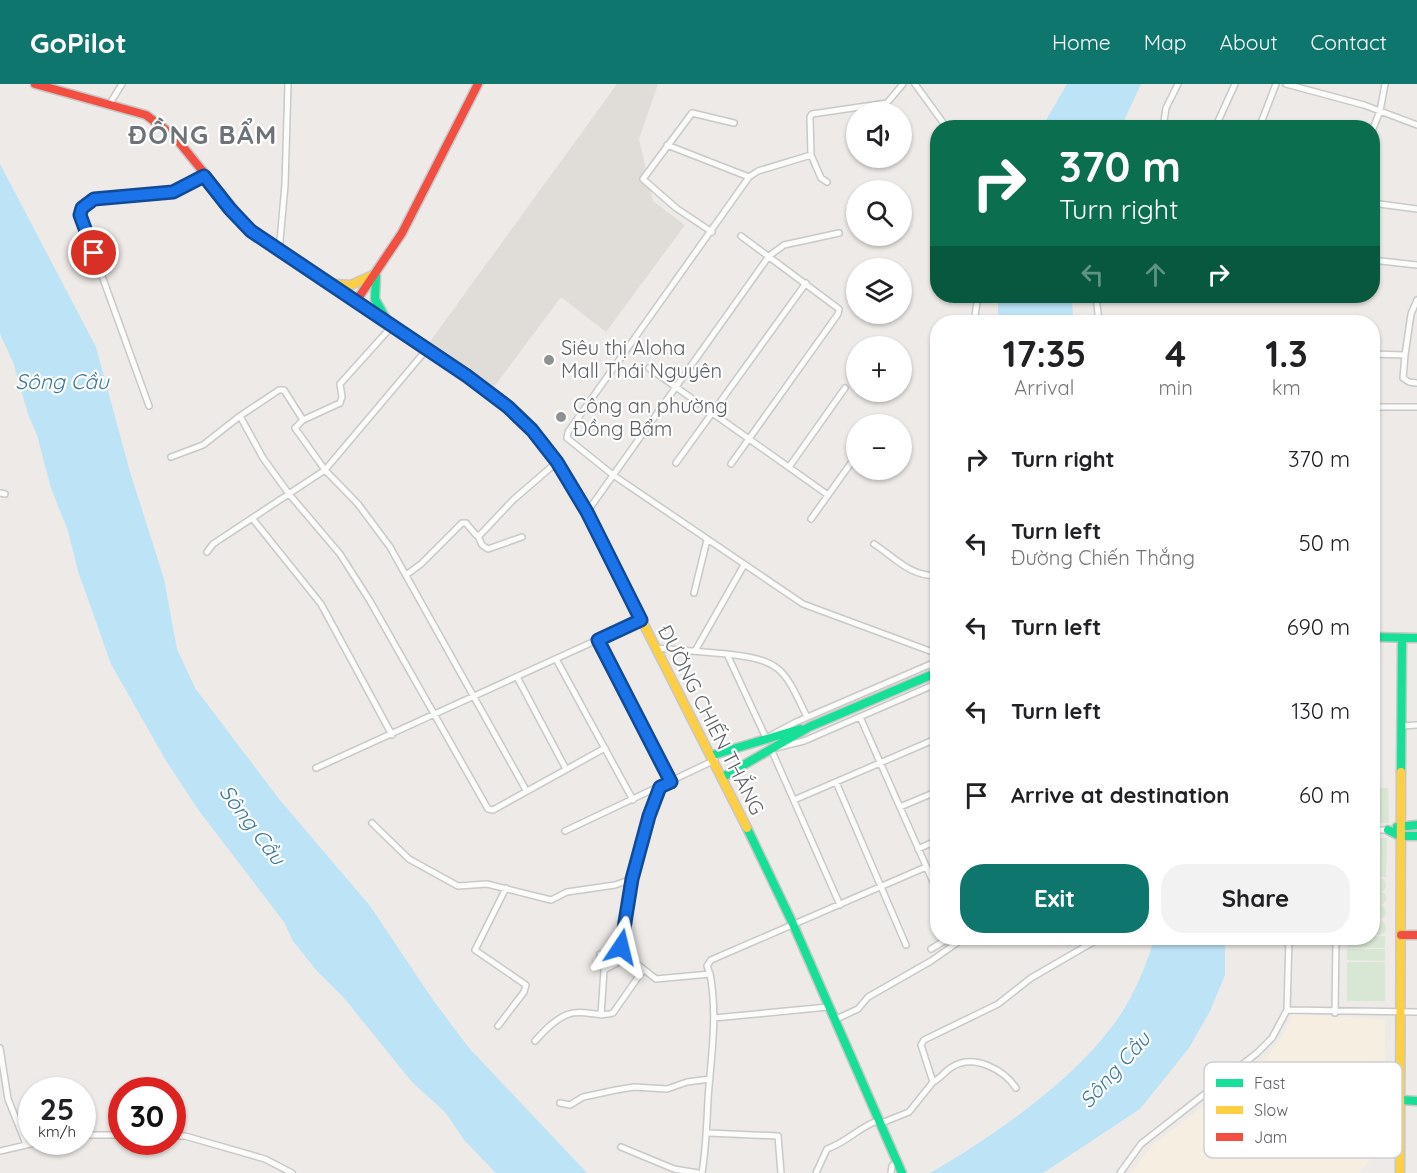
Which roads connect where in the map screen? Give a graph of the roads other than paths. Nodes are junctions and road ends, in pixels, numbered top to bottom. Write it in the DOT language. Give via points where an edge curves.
graph roads {
  1 [pos="35,84"];
  2 [pos="122,84"];
  3 [pos="288,84"];
  4 [pos="478,84"];
  5 [pos="903,84"];
  6 [pos="915,84"];
  7 [pos="1178,84"];
  8 [pos="1235,84"];
  9 [pos="1276,84"];
  10 [pos="1286,84"];
  11 [pos="1385,84"];
  12 [pos="109,105"];
  13 [pos="1380,111"];
  14 [pos="941,120"];
  15 [pos="1164,120"];
  16 [pos="1219,120"];
  17 [pos="1262,120"];
  18 [pos="1376,120"];
  19 [pos="734,123"];
  20 [pos="1417,125"];
  21 [pos="667,145"];
  22 [pos="810,155"];
  23 [pos="204,176"];
  24 [pos="749,177"];
  25 [pos="827,182"];
  26 [pos="1380,204"];
  27 [pos="1417,209"];
  28 [pos="712,232"];
  29 [pos="839,233"];
  30 [pos="741,236"];
  31 [pos="279,252"];
  32 [pos="768,256"];
  33 [pos="1380,261"];
  34 [pos="1417,265"];
  35 [pos="376,274"];
  36 [pos="806,283"];
  37 [pos="333,284"];
  38 [pos="357,300"];
  39 [pos="1417,300"];
  40 [pos="390,323"];
  41 [pos="427,349"];
  42 [pos="1380,354"];
  43 [pos="1405,355"];
  44 [pos="649,368"];
  45 [pos="1417,383"];
  46 [pos="675,388"];
  47 [pos="845,388"];
  48 [pos="149,406"];
  49 [pos="1380,407"];
  50 [pos="1417,407"];
  51 [pos="712,413"];
  52 [pos="240,416"];
  53 [pos="303,420"];
  54 [pos="749,439"];
  55 [pos="171,457"];
  56 [pos="557,462"];
  57 [pos="676,463"];
  58 [pos="731,464"];
  59 [pos="789,467"];
  60 [pos="325,470"];
  61 [pos="846,470"];
  62 [pos="613,475"];
  63 [pos="289,494"];
  64 [pos="828,495"];
  65 [pos="587,512"];
  66 [pos="252,518"];
  67 [pos="811,519"];
  68 [pos="478,536"];
  69 [pos="522,537"];
  70 [pos="707,540"];
  71 [pos="874,544"];
  72 [pos="207,552"];
  73 [pos="744,565"];
  74 [pos="406,574"];
  75 [pos="930,576"];
  76 [pos="694,593"];
  77 [pos="641,620"];
  78 [pos="1380,637"];
  79 [pos="1402,638"];
  80 [pos="1417,638"];
  81 [pos="598,640"];
  82 [pos="655,648"];
  83 [pos="694,651"];
  84 [pos="930,651"];
  85 [pos="727,654"];
  86 [pos="556,659"];
  87 [pos="930,664"];
  88 [pos="930,675"];
  89 [pos="517,677"];
  90 [pos="930,686"];
  91 [pos="473,697"];
  92 [pos="435,716"];
  93 [pos="807,717"];
  94 [pos="860,717"];
  95 [pos="1417,725"];
  96 [pos="1402,726"];
  97 [pos="809,727"];
  98 [pos="392,735"];
  99 [pos="766,738"];
  100 [pos="930,741"];
  101 [pos="604,748"];
  102 [pos="771,749"];
  103 [pos="714,758"];
  104 [pos="880,763"];
  105 [pos="316,768"];
  106 [pos="566,769"];
  107 [pos="723,777"];
  108 [pos="671,782"];
  109 [pos="836,782"];
  110 [pos="660,787"];
  111 [pos="526,790"];
  112 [pos="930,794"];
  113 [pos="633,800"];
  114 [pos="794,800"];
  115 [pos="900,807"];
  116 [pos="372,823"];
  117 [pos="1401,825"];
  118 [pos="1417,825"];
  119 [pos="1380,830"];
  120 [pos="1388,830"];
  121 [pos="565,831"];
  122 [pos="1400,836"];
  123 [pos="1417,836"];
  124 [pos="930,844"];
  125 [pos="918,849"];
  126 [pos="926,867"];
  127 [pos="930,873"];
  128 [pos="632,879"];
  129 [pos="882,886"];
  130 [pos="506,888"];
  131 [pos="840,905"];
  132 [pos="793,924"];
  133 [pos="1401,935"];
  134 [pos="1417,935"];
  135 [pos="906,945"];
  136 [pos="938,945"];
  137 [pos="954,945"];
  138 [pos="1088,945"];
  139 [pos="1289,945"];
  140 [pos="1336,945"];
  141 [pos="931,949"];
  142 [pos="600,954"];
  143 [pos="628,957"];
  144 [pos="604,970"];
  145 [pos="644,970"];
  146 [pos="710,974"];
  147 [pos="828,1007"];
  148 [pos="1287,1010"];
  149 [pos="1401,1012"];
  150 [pos="1417,1012"];
  151 [pos="1335,1013"];
  152 [pos="601,1016"];
  153 [pos="714,1018"];
  154 [pos="834,1020"];
  155 [pos="498,1026"];
  156 [pos="534,1041"];
  157 [pos="0,1048"];
  158 [pos="1246,1062"];
  159 [pos="1401,1062"];
  160 [pos="710,1079"];
  161 [pos="933,1082"];
  162 [pos="3,1088"];
  163 [pos="1016,1088"];
  164 [pos="1204,1095"];
  165 [pos="1402,1100"];
  166 [pos="1417,1101"];
  167 [pos="561,1103"];
  168 [pos="878,1122"];
  169 [pos="18,1126"];
  170 [pos="709,1133"];
  171 [pos="186,1136"];
  172 [pos="18,1146"];
  173 [pos="621,1147"];
  174 [pos="0,1150"];
  175 [pos="1400,1158"];
  176 [pos="897,1162"];
  177 [pos="292,1173"];
  178 [pos="700,1173"];
  179 [pos="781,1173"];
  180 [pos="816,1173"];
  181 [pos="891,1173"];
  182 [pos="902,1173"];
  183 [pos="1120,1173"];
  184 [pos="1400,1173"];
  1 -- 12 [label="main road, ĐƯỜNG CHIẾN THẮNG"];
  2 -- 12 [label="street"];
  3 -- 31 [label="street"];
  4 -- 35 [label="main road" via="402,233"];
  5 -- 22 [label="street" via="887,103 810,115"];
  6 -- 14 [label="street"];
  7 -- 15 [label="street"];
  8 -- 16 [label="street"];
  9 -- 17 [label="street"];
  10 -- 13 [label="street"];
  11 -- 13 [label="street"];
  12 -- 23 [label="main road, ĐƯỜNG CHIẾN THẮNG" via="160,123"];
  13 -- 18 [label="street"];
  13 -- 20 [label="street"];
  19 -- 21 [label="street" via="692,113"];
  21 -- 24 [label="street"];
  21 -- 28 [label="street" via="644,176 645,181"];
  22 -- 24 [label="street"];
  22 -- 25 [label="street"];
  23 -- 31 [label="main road, ĐƯỜNG CHIẾN THẮNG" via="239,219"];
  23 -- 48 [label="street" via="173,192 94,199 82,208 80,215"];
  24 -- 28 [label="street"];
  26 -- 27 [label="street"];
  28 -- 62 [label="street" via="568,432 571,444"];
  29 -- 32 [label="street" via="784,245"];
  30 -- 32 [label="street"];
  31 -- 37 [label="main road, ĐƯỜNG CHIẾN THẮNG"];
  32 -- 36 [label="street"];
  32 -- 46 [label="street"];
  33 -- 34 [label="street"];
  35 -- 37 [label="main road" via="351,285"];
  35 -- 38 [label="main road"];
  35 -- 40 [label="main road" via="375,299"];
  36 -- 51 [label="street"];
  36 -- 54 [label="street" via="835,304 838,314"];
  37 -- 38 [label="main road, ĐƯỜNG CHIẾN THẮNG"];
  38 -- 40 [label="main road, ĐƯỜNG CHIẾN THẮNG"];
  39 -- 43 [label="street"];
  40 -- 41 [label="main road, ĐƯỜNG CHIẾN THẮNG"];
  40 -- 53 [label="street" via="340,384 340,403"];
  41 -- 56 [label="main road, ĐƯỜNG CHIẾN THẮNG" via="508,407"];
  41 -- 60 [label="street"];
  42 -- 43 [label="street"];
  43 -- 45 [label="street" via="1404,378"];
  44 -- 46 [label="street"];
  46 -- 51 [label="street"];
  46 -- 62 [label="street"];
  47 -- 59 [label="street"];
  49 -- 50 [label="street"];
  51 -- 54 [label="street"];
  51 -- 57 [label="street"];
  52 -- 53 [label="street" via="282,390"];
  52 -- 55 [label="street" via="203,445"];
  52 -- 63 [label="street"];
  53 -- 60 [label="street" via="295,428"];
  54 -- 58 [label="street"];
  54 -- 59 [label="street"];
  56 -- 65 [label="main road, ĐƯỜNG CHIẾN THẮNG"];
  56 -- 68 [label="street"];
  59 -- 64 [label="street"];
  60 -- 63 [label="street"];
  60 -- 74 [label="street" via="358,504"];
  61 -- 64 [label="street"];
  62 -- 65 [label="street"];
  62 -- 70 [label="street"];
  63 -- 66 [label="street"];
  63 -- 92 [label="street" via="340,554"];
  64 -- 67 [label="street"];
  65 -- 77 [label="main road, ĐƯỜNG CHIẾN THẮNG"];
  66 -- 72 [label="street"];
  66 -- 98 [label="street" via="321,604"];
  68 -- 69 [label="street" via="488,549"];
  68 -- 74 [label="street" via="462,523"];
  70 -- 73 [label="street"];
  70 -- 76 [label="street"];
  71 -- 75 [label="street" via="907,570"];
  73 -- 83 [label="street"];
  73 -- 84 [label="street" via="803,604"];
  74 -- 91 [label="street"];
  77 -- 81 [label="street"];
  77 -- 82 [label="main road, ĐƯỜNG CHIẾN THẮNG"];
  78 -- 79 [label="main road"];
  79 -- 80 [label="main road"];
  79 -- 96 [label="main road"];
  81 -- 86 [label="street"];
  81 -- 108 [label="street"];
  82 -- 83 [label="street"];
  82 -- 103 [label="main road, ĐƯỜNG CHIẾN THẮNG"];
  83 -- 85 [label="street"];
  85 -- 93 [label="street" via="762,658 781,670"];
  85 -- 99 [label="street"];
  86 -- 89 [label="street"];
  86 -- 101 [label="street"];
  87 -- 93 [label="street"];
  88 -- 97 [label="main road"];
  89 -- 91 [label="street"];
  89 -- 106 [label="street"];
  90 -- 94 [label="street"];
  91 -- 92 [label="street"];
  91 -- 111 [label="street"];
  92 -- 98 [label="street"];
  92 -- 111 [label="street" via="489,810"];
  93 -- 99 [label="street"];
  94 -- 102 [label="street" via="804,741"];
  94 -- 104 [label="street"];
  95 -- 96 [label="street"];
  96 -- 117 [label="main road"];
  97 -- 99 [label="main road"];
  97 -- 102 [label="main road"];
  98 -- 105 [label="street"];
  99 -- 103 [label="main road"];
  100 -- 104 [label="street"];
  101 -- 106 [label="street"];
  101 -- 113 [label="street"];
  102 -- 107 [label="main road"];
  102 -- 114 [label="street"];
  103 -- 107 [label="main road, ĐƯỜNG CHIẾN THẮNG"];
  103 -- 108 [label="street"];
  104 -- 109 [label="street"];
  104 -- 115 [label="street"];
  106 -- 111 [label="street"];
  107 -- 132 [label="main road, ĐƯỜNG CHIẾN THẮNG"];
  108 -- 110 [label="street"];
  109 -- 114 [label="street"];
  109 -- 129 [label="street"];
  110 -- 113 [label="street"];
  110 -- 128 [label="street"];
  112 -- 115 [label="street"];
  113 -- 121 [label="street"];
  114 -- 131 [label="street"];
  115 -- 125 [label="street"];
  116 -- 130 [label="street" via="409,859 453,885"];
  117 -- 118 [label="main road"];
  117 -- 120 [label="main road"];
  117 -- 122 [label="main road"];
  119 -- 120 [label="street"];
  120 -- 122 [label="main road"];
  122 -- 123 [label="main road"];
  122 -- 133 [label="main road"];
  124 -- 125 [label="street"];
  125 -- 126 [label="street"];
  126 -- 127 [label="street"];
  126 -- 129 [label="street"];
  128 -- 130 [label="street" via="567,892 551,900"];
  128 -- 143 [label="street" via="621,947"];
  129 -- 131 [label="street"];
  129 -- 135 [label="street"];
  130 -- 155 [label="street" via="475,950 525,985 524,992"];
  131 -- 132 [label="street"];
  132 -- 146 [label="street" via="711,960 707,966"];
  132 -- 147 [label="main road, ĐƯỜNG CHIẾN THẮNG"];
  133 -- 134 [label="main road"];
  133 -- 149 [label="main road"];
  136 -- 141 [label="street"];
  137 -- 154 [label="street" via="867,997 858,1009"];
  138 -- 161 [label="street" via="1031,978 998,1004 924,1040 921,1045"];
  139 -- 148 [label="street"];
  140 -- 151 [label="street"];
  142 -- 144 [label="street"];
  143 -- 144 [label="street"];
  143 -- 145 [label="street"];
  144 -- 152 [label="street"];
  145 -- 146 [label="street" via="656,979"];
  145 -- 152 [label="street" via="620,1007"];
  146 -- 153 [label="street"];
  147 -- 153 [label="street"];
  147 -- 154 [label="main road, ĐƯỜNG CHIẾN THẮNG"];
  148 -- 151 [label="street"];
  148 -- 158 [label="street" via="1272,1038"];
  149 -- 150 [label="street"];
  149 -- 151 [label="street"];
  149 -- 159 [label="main road"];
  152 -- 156 [label="street" via="569,1014"];
  153 -- 160 [label="street"];
  154 -- 168 [label="main road, ĐƯỜNG CHIẾN THẮNG"];
  157 -- 162 [label="street"];
  160 -- 167 [label="street" via="667,1089 634,1087 583,1097 570,1105"];
  160 -- 170 [label="street"];
  161 -- 163 [label="street" via="955,1065 973,1064 1002,1072"];
  161 -- 168 [label="street" via="909,1112"];
  162 -- 169 [label="street"];
  164 -- 183 [label="street" via="1141,1144"];
  165 -- 166 [label="main road"];
  168 -- 176 [label="main road, ĐƯỜNG CHIẾN THẮNG"];
  168 -- 180 [label="street" via="856,1130 843,1144 827,1149"];
  170 -- 178 [label="street"];
  170 -- 179 [label="street" via="778,1136"];
  171 -- 177 [label="street" via="265,1159"];
  172 -- 174 [label="street"];
  173 -- 178 [label="street" via="674,1169"];
  175 -- 184 [label="main road"];
  176 -- 181 [label="street"];
  176 -- 182 [label="main road, ĐƯỜNG CHIẾN THẮNG"];
}
